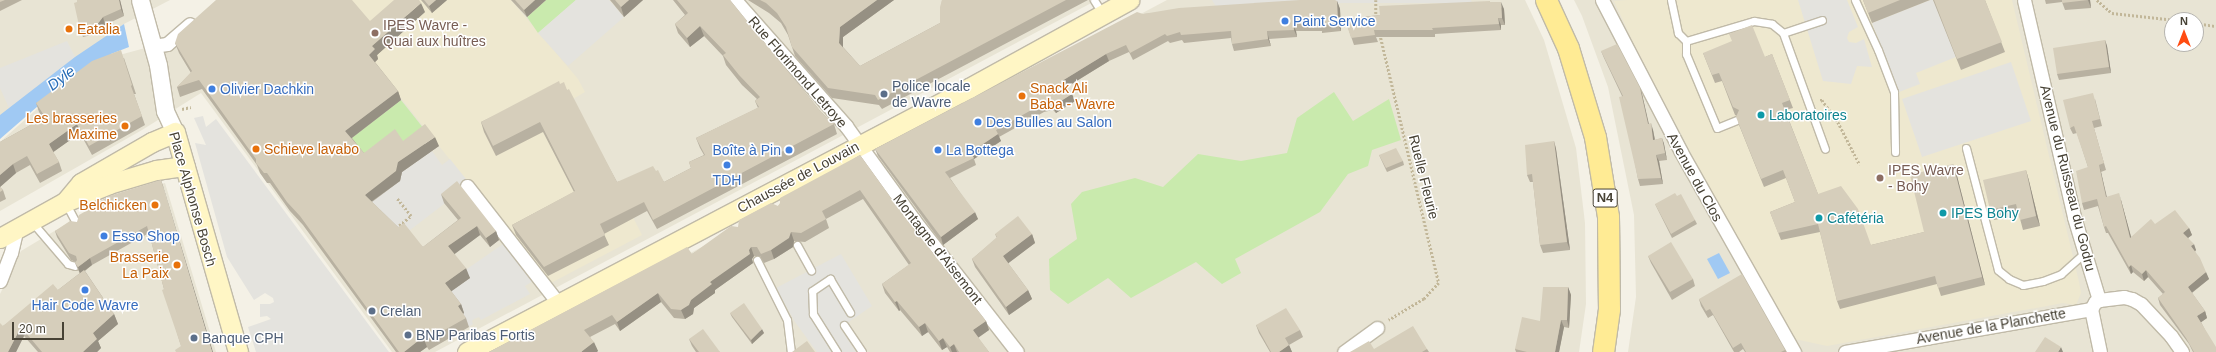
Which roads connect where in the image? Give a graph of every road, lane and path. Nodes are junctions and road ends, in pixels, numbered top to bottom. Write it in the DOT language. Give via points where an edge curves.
graph roads {
  1 [pos="735,0"];
  2 [pos="1129,0"];
  3 [pos="1376,0"];
  4 [pos="1546,0"];
  5 [pos="1602,0"];
  6 [pos="1671,0"];
  7 [pos="1854,0"];
  8 [pos="2024,0"];
  9 [pos="2097,0"];
  10 [pos="142,7"];
  11 [pos="1098,8"];
  12 [pos="201,15"];
  13 [pos="2164,19"];
  14 [pos="1822,20"];
  15 [pos="2204,24"];
  16 [pos="1378,25"];
  17 [pos="2216,26"];
  18 [pos="1379,32"];
  19 [pos="1783,33"];
  20 [pos="151,40"];
  21 [pos="1686,41"];
  22 [pos="1809,101"];
  23 [pos="191,107"];
  24 [pos="180,110"];
  25 [pos="1737,120"];
  26 [pos="175,132"];
  27 [pos="860,145"];
  28 [pos="1966,148"];
  29 [pos="1825,149"];
  30 [pos="1895,152"];
  31 [pos="1860,165"];
  32 [pos="185,166"];
  33 [pos="467,186"];
  34 [pos="396,199"];
  35 [pos="65,202"];
  36 [pos="24,224"];
  37 [pos="78,225"];
  38 [pos="394,229"];
  39 [pos="0,238"];
  40 [pos="797,245"];
  41 [pos="65,249"];
  42 [pos="57,252"];
  43 [pos="2084,253"];
  44 [pos="757,260"];
  45 [pos="76,266"];
  46 [pos="811,270"];
  47 [pos="0,282"];
  48 [pos="558,304"];
  49 [pos="2095,305"];
  50 [pos="850,312"];
  51 [pos="844,325"];
  52 [pos="1377,328"];
  53 [pos="238,352"];
  54 [pos="467,352"];
  55 [pos="791,352"];
  56 [pos="837,352"];
  57 [pos="861,352"];
  58 [pos="1017,352"];
  59 [pos="1344,352"];
  60 [pos="1603,352"];
  61 [pos="1794,352"];
  62 [pos="1845,352"];
  63 [pos="2100,352"];
  64 [pos="2182,352"];
  1 -- 27 [label="street, Rue Florimond Letroye"];
  2 -- 11 [label="main road, Chaussée de Louvain"];
  3 -- 16 [label="path"];
  4 -- 60 [label="main road, N4" via="1568,48 1595,137 1608,216 1610,309"];
  5 -- 61 [label="street, Avenue du Clos" via="1680,152"];
  6 -- 21 [label="lane" via="1678,33"];
  7 -- 30 [label="lane" via="1878,50 1894,92"];
  8 -- 43 [label="street, Avenue du Ruisseau du Godru"];
  9 -- 13 [label="path" via="2112,13"];
  10 -- 20 [label="street, Place Alphonse Bosch"];
  11 -- 27 [label="main road, Chaussée de Louvain"];
  12 -- 20 [label="street" via="167,44"];
  14 -- 19 [label="lane"];
  15 -- 17 [label="path"];
  18 -- 52 [label="path, Ruelle Fleurie" via="1439,283 1424,299"];
  19 -- 21 [label="lane" via="1772,24 1754,21"];
  19 -- 22 [label="lane"];
  20 -- 26 [label="street, Place Alphonse Bosch" via="165,111"];
  21 -- 25 [label="lane" via="1686,54 1717,128"];
  22 -- 29 [label="lane"];
  22 -- 31 [label="path" via="1822,100 1838,122"];
  23 -- 24 [label="path"];
  26 -- 32 [label="main road, Place Alphonse Bosch"];
  26 -- 35 [label="main road" via="81,183"];
  27 -- 48 [label="main road, Chaussée de Louvain" via="730,217"];
  27 -- 58 [label="street, Montagne d'Aisemont" via="914,220"];
  28 -- 43 [label="lane" via="1998,270 2009,279 2024,285 2061,274"];
  32 -- 35 [label="main road" via="156,170 109,184"];
  32 -- 53 [label="main road, Place Alphonse Bosch"];
  33 -- 48 [label="street"];
  34 -- 38 [label="path" via="411,216"];
  35 -- 36 [label="main road"];
  35 -- 37 [label="lane"];
  36 -- 39 [label="main road"];
  36 -- 42 [label="lane"];
  36 -- 47 [label="street"];
  40 -- 46 [label="lane"];
  41 -- 42 [label="lane"];
  42 -- 45 [label="lane" via="68,264"];
  43 -- 49 [label="street, Avenue du Ruisseau du Godru"];
  44 -- 55 [label="lane" via="787,320"];
  48 -- 54 [label="main road, Chaussée de Louvain"];
  49 -- 62 [label="street, Avenue de la Planchette"];
  49 -- 63 [label="street, Avenue du Ruisseau du Godru"];
  49 -- 64 [label="street, Avenue de la Planchette" via="2124,297 2132,299 2141,304 2171,336"];
  50 -- 56 [label="lane" via="830,279 812,291 813,314"];
  51 -- 57 [label="lane"];
  52 -- 59 [label="street"];
}
